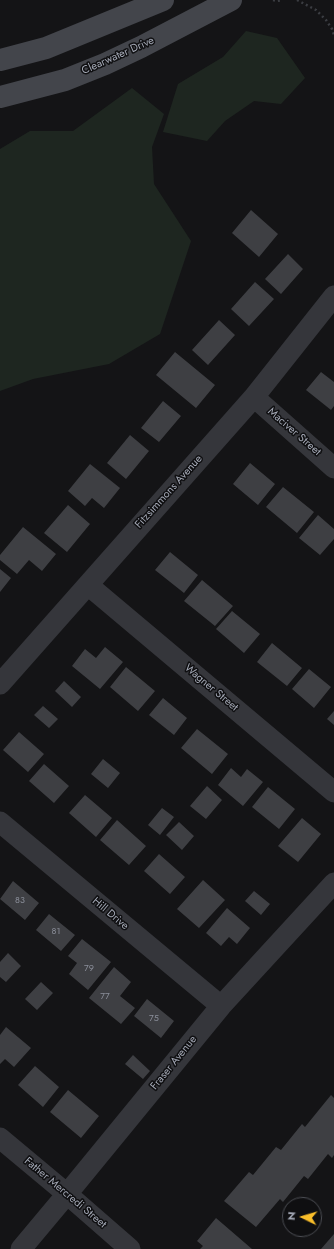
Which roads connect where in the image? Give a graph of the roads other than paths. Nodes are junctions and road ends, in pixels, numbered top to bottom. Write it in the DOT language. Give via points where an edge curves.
graph roads {
  1 [pos="163,0"];
  2 [pos="230,0"];
  3 [pos="0,60"];
  4 [pos="0,97"];
  5 [pos="334,296"];
  6 [pos="254,397"];
  7 [pos="334,468"];
  8 [pos="88,585"];
  9 [pos="0,684"];
  10 [pos="334,792"];
  11 [pos="0,822"];
  12 [pos="334,883"];
  13 [pos="221,1006"];
  14 [pos="0,1138"];
  15 [pos="67,1194"];
  16 [pos="21,1249"];
  17 [pos="130,1249"];
  1 -- 3 [label="main road" via="46,48"];
  2 -- 4 [label="main road, Clearwater Drive" via="148,44 104,64 65,80"];
  5 -- 6 [label="street, Fitzsimmons Avenue"];
  6 -- 7 [label="street, Maciver Street"];
  6 -- 8 [label="street, Fitzsimmons Avenue"];
  8 -- 9 [label="street, Fitzsimmons Avenue"];
  8 -- 10 [label="street, Wagner Street"];
  11 -- 13 [label="street, Hill Drive"];
  12 -- 13 [label="street, Fraser Avenue"];
  13 -- 15 [label="street, Fraser Avenue"];
  14 -- 15 [label="street, Father Mercredi Street"];
  15 -- 16 [label="street, Fraser Avenue"];
  15 -- 17 [label="street, Father Mercredi Street"];
}
